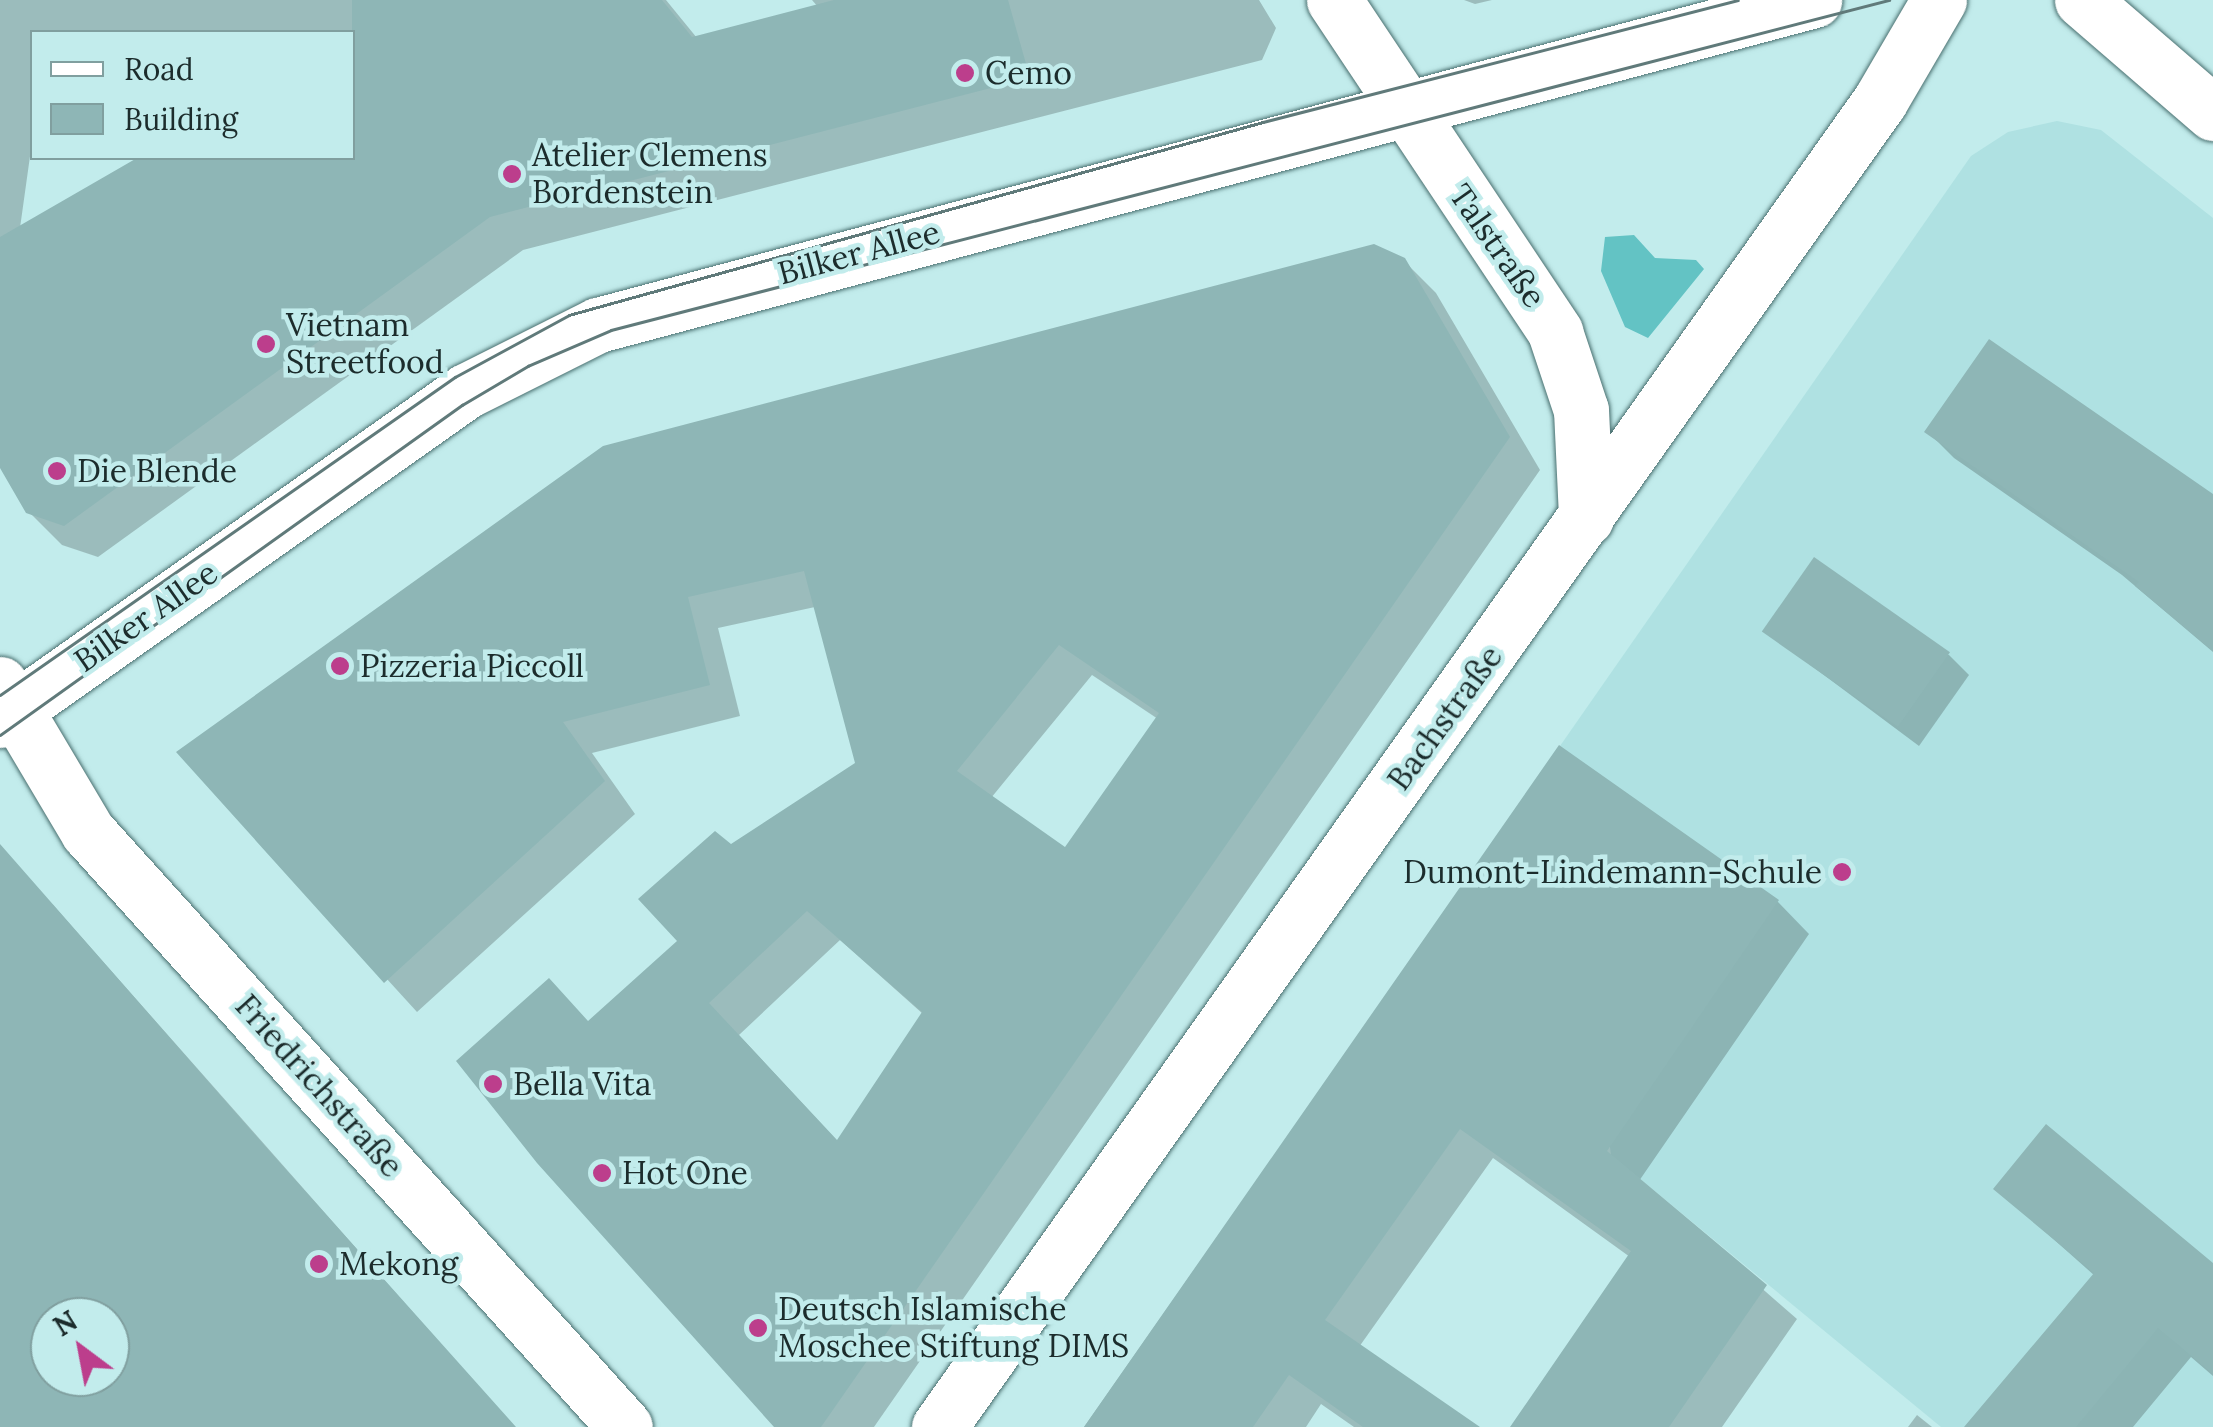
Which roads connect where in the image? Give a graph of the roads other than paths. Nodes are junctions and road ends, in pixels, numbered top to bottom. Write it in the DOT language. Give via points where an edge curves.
graph roads {
  1 [pos="1334,0"];
  2 [pos="1814,0"];
  3 [pos="1939,0"];
  4 [pos="2082,0"];
  5 [pos="1403,112"];
  6 [pos="2213,114"];
  7 [pos="1586,518"];
  8 [pos="11,712"];
  9 [pos="625,1427"];
  10 [pos="938,1427"];
  1 -- 5 [label="street, Talstraße"];
  2 -- 5 [label="street, Bilker Allee"];
  3 -- 7 [label="street, Bachstraße" via="1880,101"];
  4 -- 6 [label="street"];
  5 -- 7 [label="street, Talstraße" via="1554,332 1581,410"];
  5 -- 8 [label="street, Bilker Allee" via="598,325 466,391"];
  7 -- 10 [label="street, Bachstraße"];
  8 -- 9 [label="street, Friedrichstraße" via="88,832"];
}
